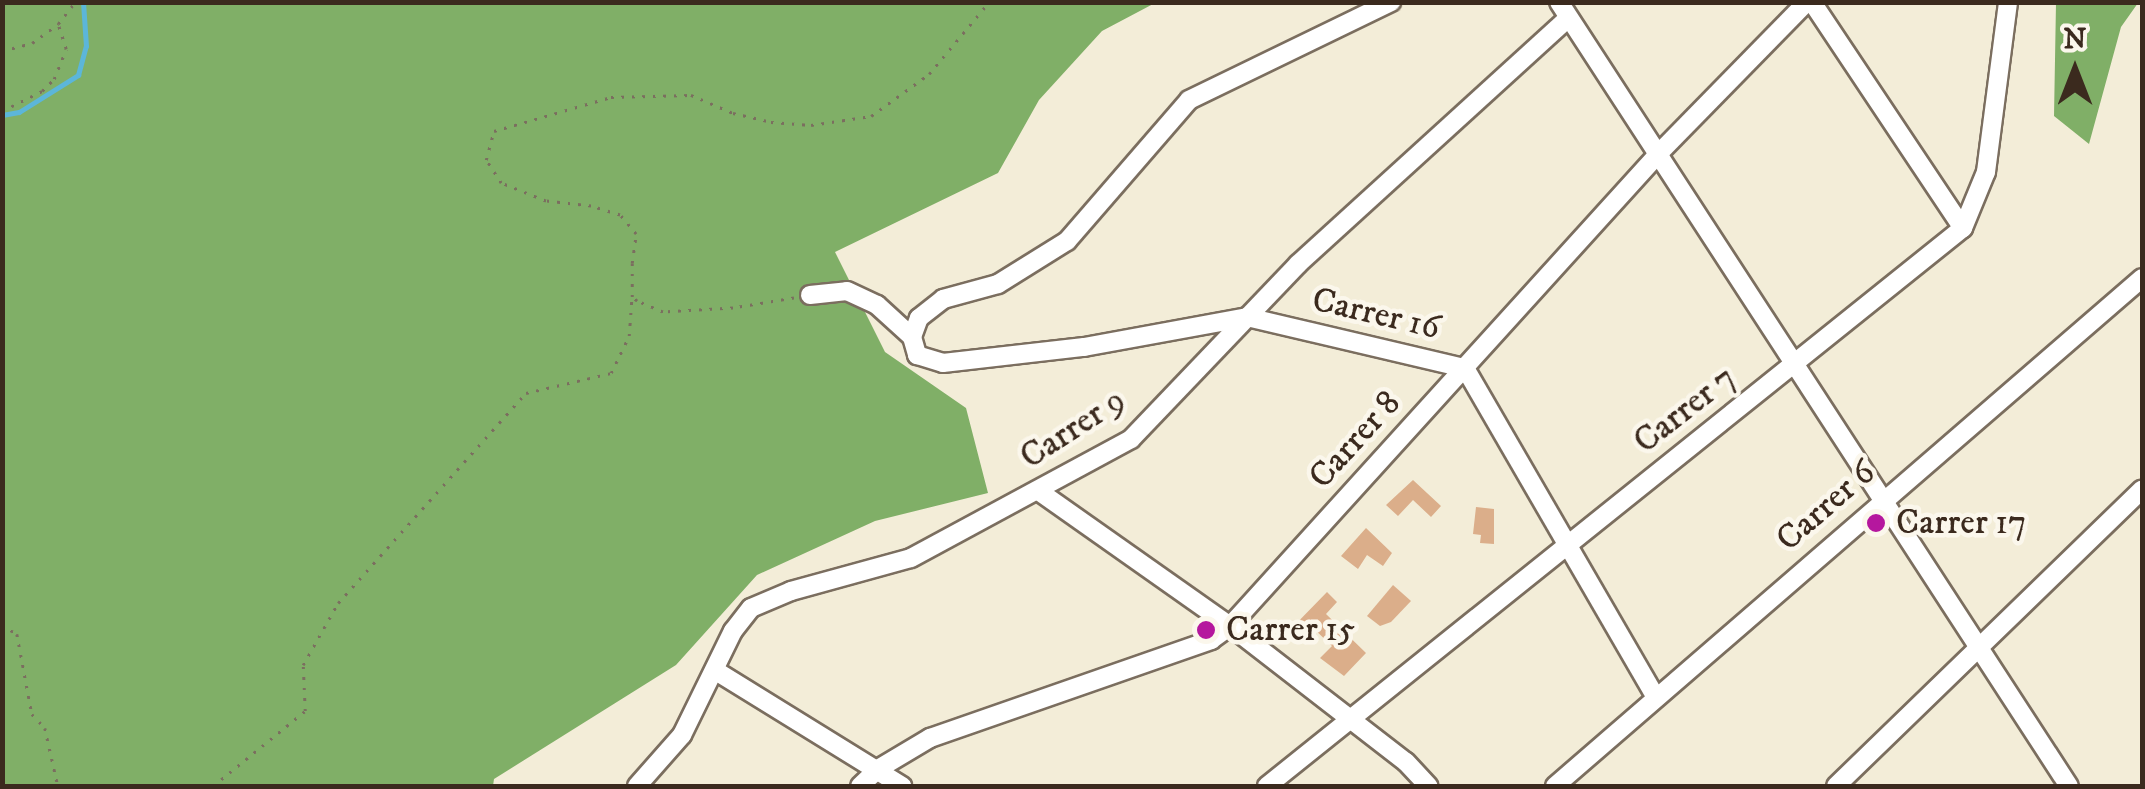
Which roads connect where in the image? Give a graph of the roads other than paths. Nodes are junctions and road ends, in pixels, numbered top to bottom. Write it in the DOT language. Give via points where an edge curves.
graph roads {
  1 [pos="1392,2"];
  2 [pos="1810,2"];
  3 [pos="2008,2"];
  4 [pos="1563,11"];
  5 [pos="1659,152"];
  6 [pos="1963,228"];
  7 [pos="2142,278"];
  8 [pos="810,295"];
  9 [pos="1247,317"];
  10 [pos="912,337"];
  11 [pos="1795,365"];
  12 [pos="1465,368"];
  13 [pos="2142,489"];
  14 [pos="1040,492"];
  15 [pos="1880,502"];
  16 [pos="1566,546"];
  17 [pos="1230,626"];
  18 [pos="1980,647"];
  19 [pos="716,671"];
  20 [pos="1655,696"];
  21 [pos="1351,719"];
  22 [pos="878,769"];
  23 [pos="638,786"];
  24 [pos="860,786"];
  25 [pos="902,786"];
  26 [pos="1267,786"];
  27 [pos="1428,786"];
  28 [pos="1555,786"];
  29 [pos="1836,786"];
  30 [pos="2070,786"];
  1 -- 10 [label="street" via="1189,100 1067,241 998,284 943,300 919,318"];
  2 -- 5 [label="street, Carrer 8"];
  2 -- 6 [label="street"];
  3 -- 6 [label="street, Carrer 7" via="1986,172"];
  4 -- 5 [label="street"];
  4 -- 9 [label="street, Carrer 9"];
  5 -- 11 [label="street"];
  5 -- 12 [label="street, Carrer 8"];
  6 -- 11 [label="street, Carrer 7"];
  7 -- 15 [label="street, Carrer 6"];
  8 -- 10 [label="street" via="847,291 877,305"];
  9 -- 10 [label="street, Carrer 16" via="1084,347 943,363 917,355"];
  9 -- 12 [label="street, Carrer 16"];
  9 -- 14 [label="street, Carrer 9" via="1130,439"];
  11 -- 15 [label="street"];
  11 -- 16 [label="street, Carrer 7"];
  12 -- 16 [label="street, Carrer 16"];
  12 -- 17 [label="street, Carrer 8"];
  13 -- 18 [label="street"];
  14 -- 17 [label="street"];
  14 -- 19 [label="street, Carrer 9" via="911,558 751,608 732,631"];
  15 -- 18 [label="street"];
  15 -- 20 [label="street, Carrer 6"];
  16 -- 20 [label="street, Carrer 16"];
  16 -- 21 [label="street, Carrer 7"];
  17 -- 21 [label="street"];
  17 -- 22 [label="street, Carrer 8" via="1211,640 930,738"];
  18 -- 29 [label="street"];
  18 -- 30 [label="street"];
  19 -- 22 [label="street"];
  19 -- 23 [label="street, Carrer 9" via="682,735"];
  20 -- 28 [label="street, Carrer 6"];
  21 -- 26 [label="street, Carrer 7"];
  21 -- 27 [label="street"];
  22 -- 24 [label="street, Carrer 8"];
  22 -- 25 [label="street"];
}
